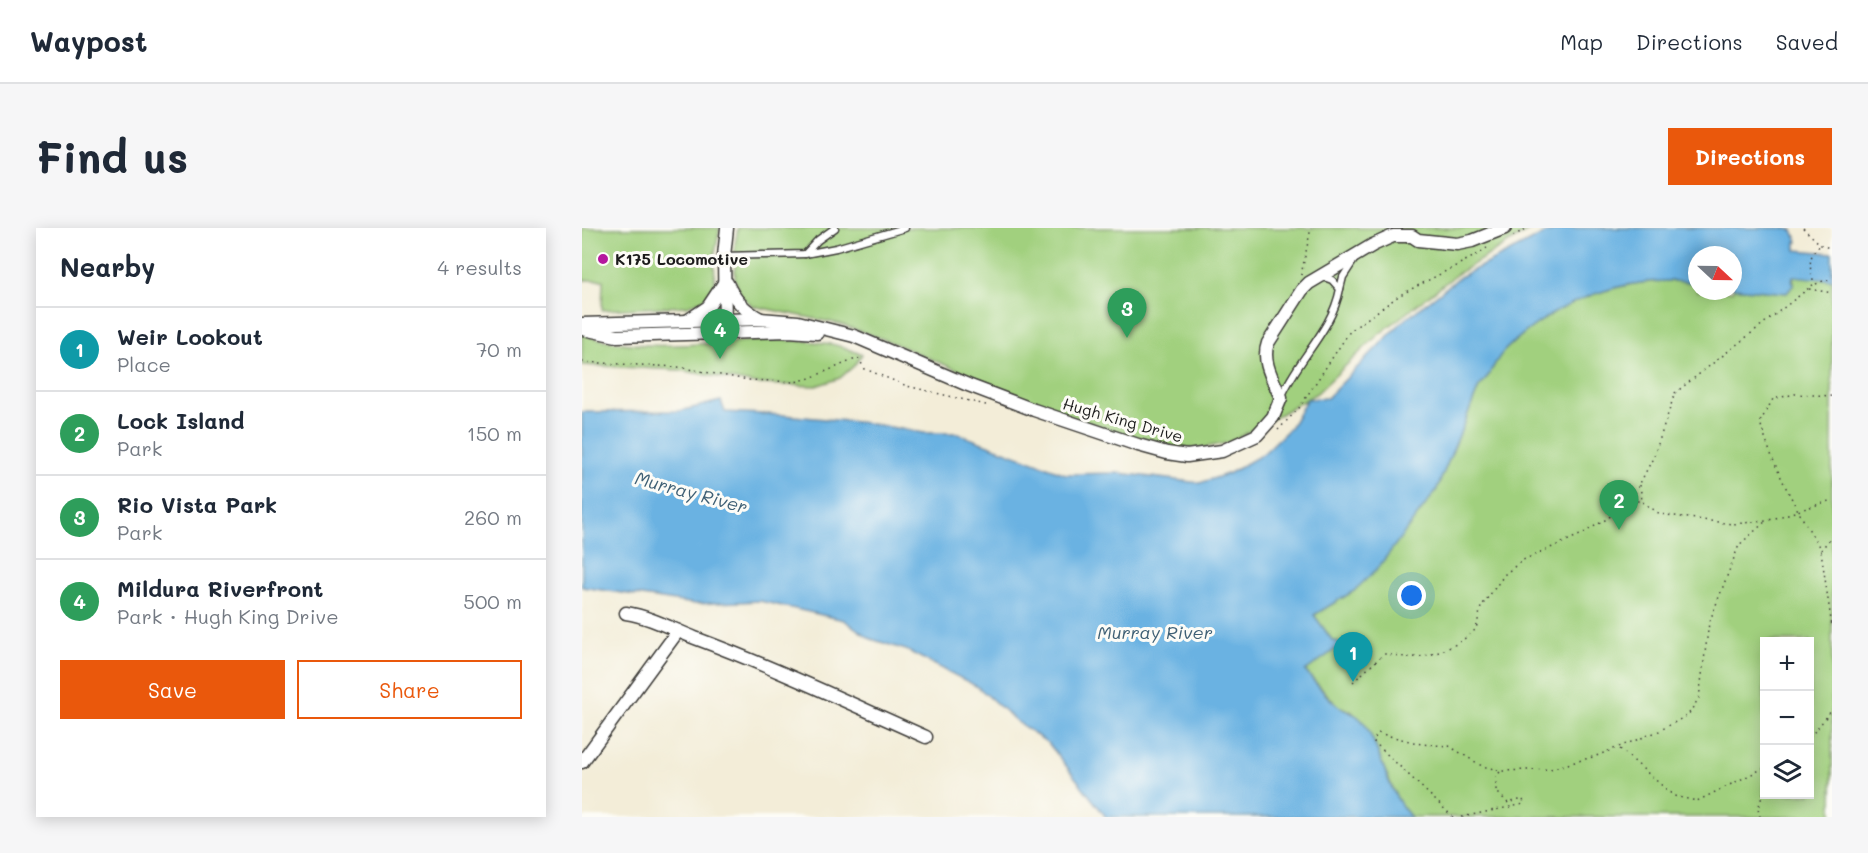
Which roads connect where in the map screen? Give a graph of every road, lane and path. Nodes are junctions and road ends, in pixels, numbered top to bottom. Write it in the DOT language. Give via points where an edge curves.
graph roads {
  1 [pos="727,228"];
  2 [pos="835,228"];
  3 [pos="905,228"];
  4 [pos="1311,228"];
  5 [pos="1528,228"];
  6 [pos="1803,228"];
  7 [pos="1506,234"];
  8 [pos="1492,245"];
  9 [pos="1821,245"];
  10 [pos="1832,249"];
  11 [pos="806,254"];
  12 [pos="1359,255"];
  13 [pos="724,256"];
  14 [pos="1321,275"];
  15 [pos="725,279"];
  16 [pos="1832,281"];
  17 [pos="1814,284"];
  18 [pos="1340,289"];
  19 [pos="1808,289"];
  20 [pos="1302,290"];
  21 [pos="1832,293"];
  22 [pos="762,319"];
  23 [pos="686,322"];
  24 [pos="582,324"];
  25 [pos="725,327"];
  26 [pos="582,328"];
  27 [pos="854,336"];
  28 [pos="582,362"];
  29 [pos="1832,396"];
  30 [pos="1281,398"];
  31 [pos="993,407"];
  32 [pos="1273,434"];
  33 [pos="1640,483"];
  34 [pos="1832,500"];
  35 [pos="1630,501"];
  36 [pos="1642,502"];
  37 [pos="1797,510"];
  38 [pos="1766,521"];
  39 [pos="1832,536"];
  40 [pos="1821,550"];
  41 [pos="626,613"];
  42 [pos="1832,627"];
  43 [pos="678,631"];
  44 [pos="1353,682"];
  45 [pos="1832,710"];
  46 [pos="1814,731"];
  47 [pos="926,737"];
  48 [pos="1619,748"];
  49 [pos="582,762"];
  50 [pos="1760,770"];
  51 [pos="1502,771"];
  52 [pos="1761,799"];
  53 [pos="1478,814"];
  54 [pos="1453,817"];
  55 [pos="1462,817"];
  56 [pos="1479,817"];
  57 [pos="1760,817"];
  1 -- 13 [label="street"];
  2 -- 11 [label="lane"];
  3 -- 11 [label="lane"];
  4 -- 20 [label="path" via="1300,277"];
  5 -- 7 [label="path"];
  6 -- 9 [label="path"];
  7 -- 12 [label="street" via="1457,244 1393,236"];
  8 -- 32 [label="path" via="1400,295 1350,331 1299,408"];
  9 -- 10 [label="path"];
  9 -- 17 [label="path" via="1809,265"];
  11 -- 13 [label="lane"];
  12 -- 14 [label="street"];
  12 -- 18 [label="lane" via="1343,277"];
  13 -- 15 [label="street"];
  14 -- 18 [label="lane"];
  14 -- 20 [label="street"];
  15 -- 22 [label="street" via="740,305"];
  15 -- 23 [label="street" via="708,307"];
  15 -- 25 [label="street"];
  16 -- 17 [label="path"];
  17 -- 19 [label="path"];
  18 -- 30 [label="lane" via="1334,312"];
  19 -- 21 [label="path"];
  19 -- 33 [label="path" via="1676,393"];
  20 -- 30 [label="street" via="1265,350"];
  22 -- 25 [label="street, Hugh King Drive"];
  22 -- 27 [label="street, Hugh King Drive" via="798,322"];
  23 -- 24 [label="street, Hugh King Drive"];
  23 -- 25 [label="street, Hugh King Drive"];
  25 -- 26 [label="street, Hugh King Drive" via="617,336"];
  25 -- 27 [label="street, Hugh King Drive"];
  27 -- 30 [label="street, Hugh King Drive" via="996,396 1138,445 1187,456 1222,451 1257,435 1273,417"];
  28 -- 31 [label="path" via="678,368 748,380 795,382 858,358 865,369 907,386"];
  29 -- 37 [label="path" via="1795,394 1773,399 1760,422"];
  33 -- 35 [label="path"];
  33 -- 36 [label="path"];
  34 -- 37 [label="path"];
  35 -- 36 [label="path"];
  35 -- 44 [label="path" via="1580,535 1522,561 1505,574 1480,607 1476,629 1452,646 1408,657 1384,654"];
  36 -- 38 [label="path" via="1660,514 1687,519 1732,524"];
  37 -- 38 [label="path"];
  37 -- 40 [label="path"];
  38 -- 48 [label="path" via="1739,545 1709,623 1699,698 1694,706 1688,715"];
  39 -- 40 [label="path"];
  40 -- 42 [label="path"];
  41 -- 43 [label="street" via="644,616"];
  43 -- 47 [label="street" via="748,657"];
  43 -- 49 [label="street"];
  45 -- 46 [label="path"];
  48 -- 50 [label="path" via="1674,796 1697,801"];
  48 -- 51 [label="path" via="1550,769"];
  51 -- 53 [label="path" via="1496,776 1496,791 1508,803 1523,799 1524,804"];
  51 -- 54 [label="path" via="1482,766 1449,746 1420,744 1378,733 1373,741"];
  52 -- 57 [label="path"];
  53 -- 55 [label="path"];
  53 -- 56 [label="path"];
}
